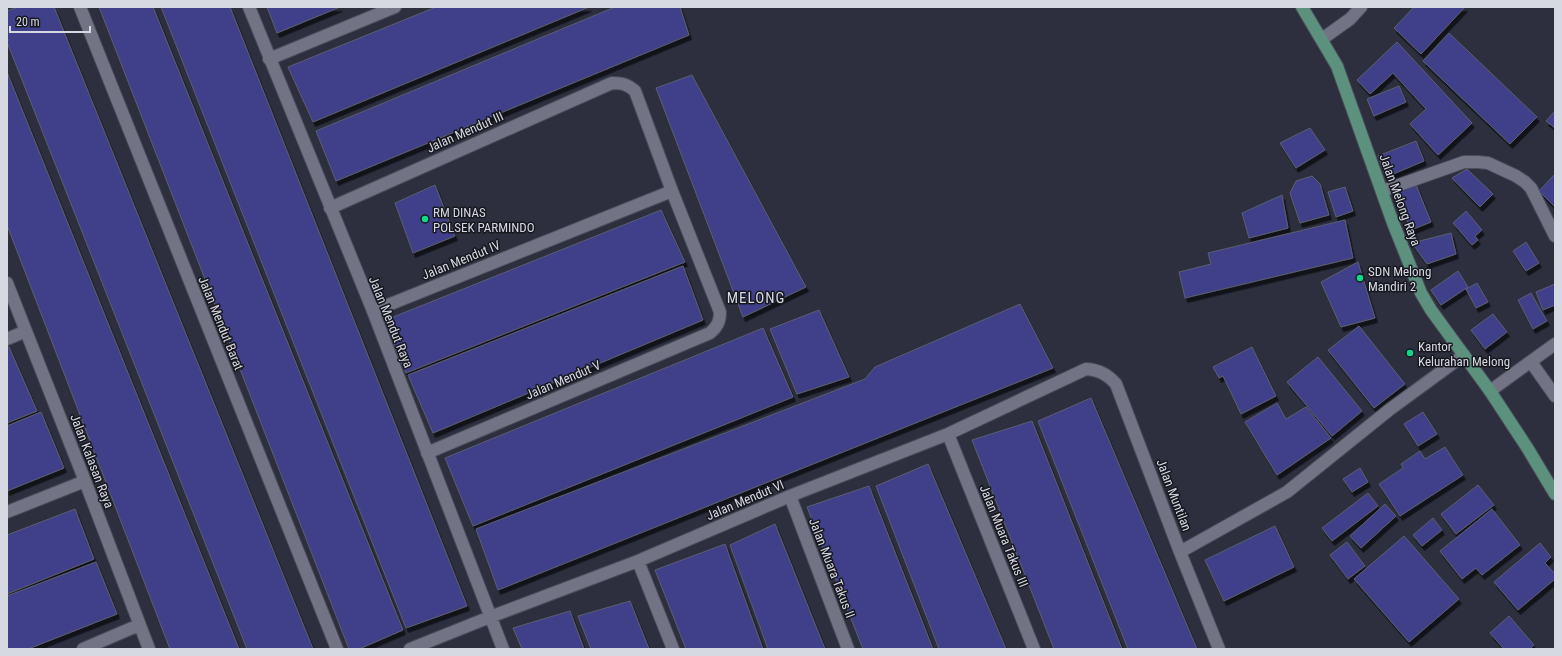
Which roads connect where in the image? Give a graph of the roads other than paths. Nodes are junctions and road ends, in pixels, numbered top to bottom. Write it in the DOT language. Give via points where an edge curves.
graph roads {
  1 [pos="80,7"];
  2 [pos="249,7"];
  3 [pos="395,7"];
  4 [pos="1302,7"];
  5 [pos="1361,7"];
  6 [pos="1322,39"];
  7 [pos="269,59"];
  8 [pos="672,191"];
  9 [pos="1382,192"];
  10 [pos="330,208"];
  11 [pos="1555,236"];
  12 [pos="7,283"];
  13 [pos="373,311"];
  14 [pos="26,331"];
  15 [pos="7,339"];
  16 [pos="1555,344"];
  17 [pos="1464,355"];
  18 [pos="1531,362"];
  19 [pos="1086,369"];
  20 [pos="1490,390"];
  21 [pos="1555,396"];
  22 [pos="948,434"];
  23 [pos="427,453"];
  24 [pos="85,481"];
  25 [pos="1555,494"];
  26 [pos="790,496"];
  27 [pos="7,512"];
  28 [pos="1180,552"];
  29 [pos="638,561"];
  30 [pos="490,617"];
  31 [pos="139,626"];
  32 [pos="83,649"];
  33 [pos="149,649"];
  34 [pos="337,649"];
  35 [pos="410,649"];
  36 [pos="502,649"];
  37 [pos="673,649"];
  38 [pos="848,649"];
  39 [pos="1034,649"];
  40 [pos="1219,649"];
  1 -- 34 [label="street, Jalan Mendut Barat"];
  2 -- 7 [label="street, Jalan Mendut Raya"];
  3 -- 7 [label="street"];
  4 -- 6 [label="main road, Jalan Melong Raya"];
  5 -- 6 [label="street" via="1350,19"];
  6 -- 9 [label="main road, Jalan Melong Raya" via="1337,66"];
  7 -- 10 [label="street, Jalan Mendut Raya"];
  8 -- 10 [label="street, Jalan Mendut III" via="635,91 622,82 612,82"];
  8 -- 13 [label="street, Jalan Mendut IV"];
  8 -- 23 [label="street, Jalan Mendut V" via="720,312 720,320 716,327 710,333"];
  9 -- 11 [label="street" via="1464,162 1488,163 1516,176 1531,188"];
  9 -- 17 [label="main road, Jalan Melong Raya" via="1421,293"];
  10 -- 13 [label="street, Jalan Mendut Raya"];
  12 -- 14 [label="street, Jalan Kalasan Raya"];
  13 -- 23 [label="street, Jalan Mendut Raya"];
  14 -- 15 [label="street"];
  14 -- 24 [label="street, Jalan Kalasan Raya"];
  16 -- 18 [label="street"];
  17 -- 20 [label="main road, Jalan Melong Raya"];
  17 -- 28 [label="street" via="1389,410 1287,492"];
  18 -- 20 [label="street"];
  18 -- 21 [label="street"];
  19 -- 22 [label="street, Jalan Mendut VI"];
  19 -- 28 [label="street, Jalan Muntilan" via="1097,370 1116,384"];
  20 -- 25 [label="main road, Jalan Melong Raya"];
  22 -- 26 [label="street, Jalan Mendut VI"];
  22 -- 39 [label="street, Jalan Muara Takus III"];
  23 -- 30 [label="street, Jalan Mendut Raya"];
  24 -- 27 [label="street"];
  24 -- 31 [label="street, Jalan Kalasan Raya"];
  26 -- 29 [label="street, Jalan Mendut VI"];
  26 -- 38 [label="street, Jalan Muara Takus II"];
  28 -- 40 [label="street, Jalan Muntilan"];
  29 -- 30 [label="street, Jalan Mendut VI"];
  29 -- 37 [label="street"];
  30 -- 35 [label="street, Jalan Mendut VI"];
  30 -- 36 [label="street, Jalan Mendut Raya"];
  31 -- 32 [label="street"];
  31 -- 33 [label="street, Jalan Kalasan Raya"];
}
